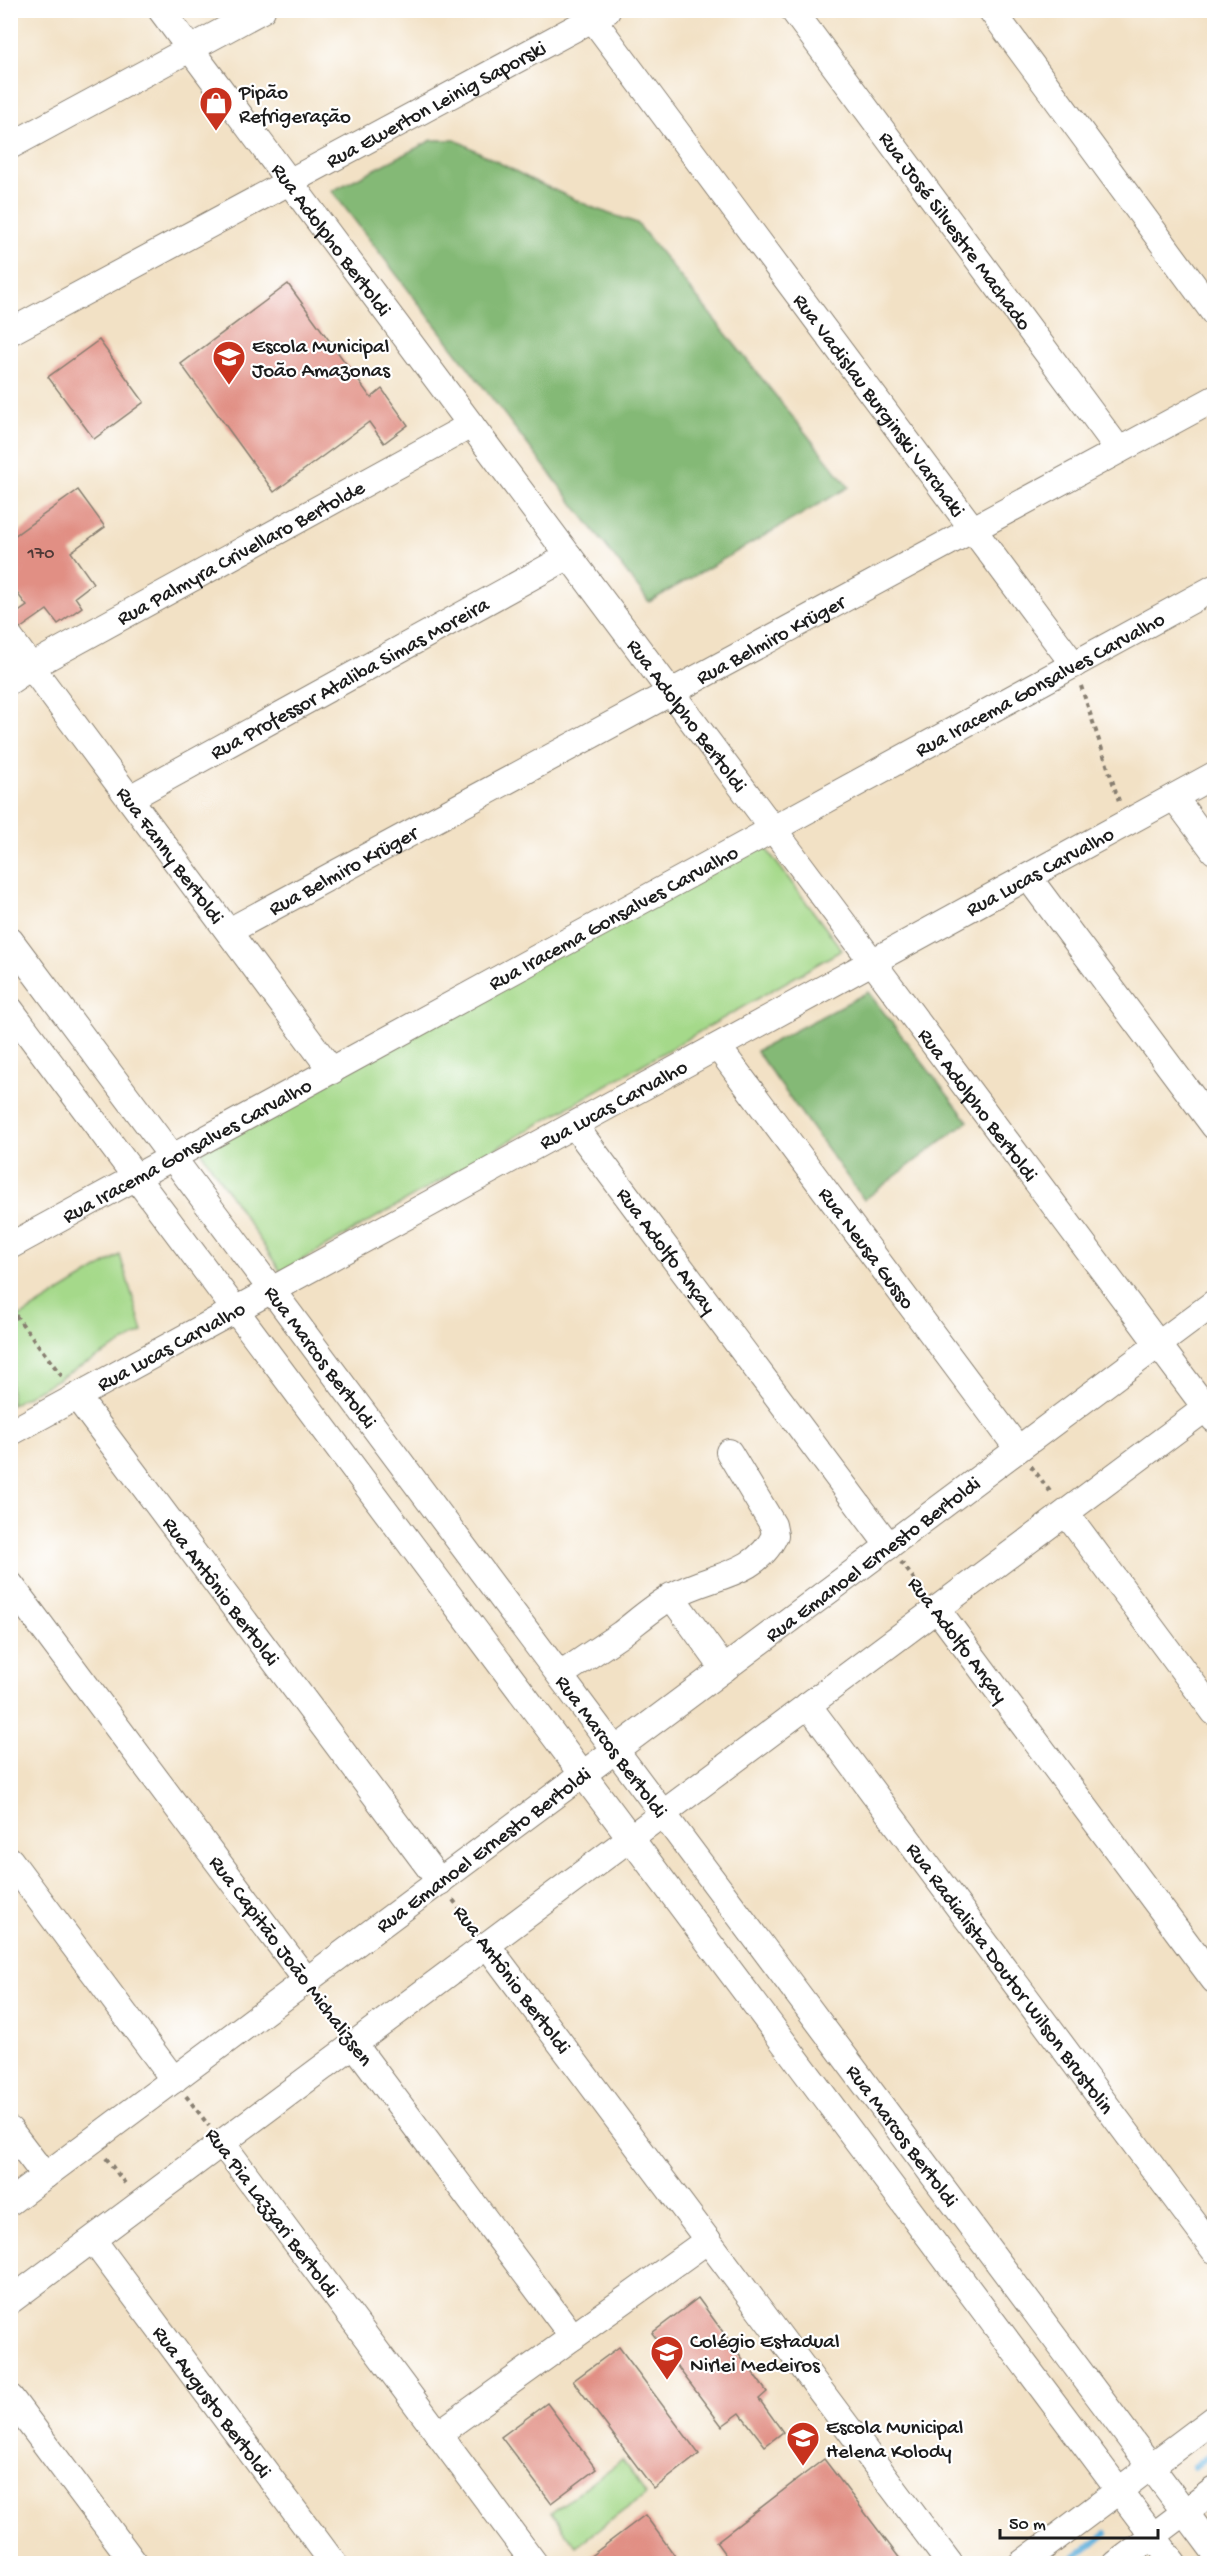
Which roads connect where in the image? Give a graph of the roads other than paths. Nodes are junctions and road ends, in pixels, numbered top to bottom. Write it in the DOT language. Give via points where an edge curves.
graph roads {
  1 [pos="161,10"];
  2 [pos="262,10"];
  3 [pos="793,10"];
  4 [pos="991,10"];
  5 [pos="595,13"];
  6 [pos="190,50"];
  7 [pos="10,146"];
  8 [pos="289,182"];
  9 [pos="1215,313"];
  10 [pos="10,332"];
  11 [pos="1215,399"];
  12 [pos="471,425"];
  13 [pos="1119,450"];
  14 [pos="973,529"];
  15 [pos="569,556"];
  16 [pos="1215,588"];
  17 [pos="10,638"];
  18 [pos="1074,665"];
  19 [pos="32,666"];
  20 [pos="10,681"];
  21 [pos="671,692"];
  22 [pos="1215,775"];
  23 [pos="1174,797"];
  24 [pos="130,798"];
  25 [pos="773,829"];
  26 [pos="1215,851"];
  27 [pos="1028,877"];
  28 [pos="229,931"];
  29 [pos="10,940"];
  30 [pos="873,962"];
  31 [pos="10,1009"];
  32 [pos="718,1047"];
  33 [pos="332,1071"];
  34 [pos="574,1125"];
  35 [pos="1215,1126"];
  36 [pos="172,1158"];
  37 [pos="136,1178"];
  38 [pos="10,1246"];
  39 [pos="273,1290"];
  40 [pos="1215,1303"];
  41 [pos="236,1310"];
  42 [pos="1159,1344"];
  43 [pos="77,1397"];
  44 [pos="1212,1409"];
  45 [pos="10,1433"];
  46 [pos="1018,1449"];
  47 [pos="729,1452"];
  48 [pos="1066,1512"];
  49 [pos="889,1546"];
  50 [pos="10,1584"];
  51 [pos="671,1596"];
  52 [pos="937,1609"];
  53 [pos="724,1669"];
  54 [pos="561,1675"];
  55 [pos="808,1705"];
  56 [pos="1215,1712"];
  57 [pos="616,1750"];
  58 [pos="584,1774"];
  59 [pos="663,1813"];
  60 [pos="631,1838"];
  61 [pos="10,1860"];
  62 [pos="440,1882"];
  63 [pos="487,1945"];
  64 [pos="1215,1980"];
  65 [pos="307,1981"];
  66 [pos="354,2044"];
  67 [pos="174,2080"];
  68 [pos="10,2130"];
  69 [pos="222,2143"];
  70 [pos="45,2176"];
  71 [pos="10,2202"];
  72 [pos="93,2240"];
  73 [pos="708,2240"];
  74 [pos="1215,2250"];
  75 [pos="10,2301"];
  76 [pos="573,2337"];
  77 [pos="10,2397"];
  78 [pos="1215,2419"];
  79 [pos="438,2434"];
  80 [pos="1152,2466"];
  81 [pos="1215,2490"];
  82 [pos="1119,2491"];
  83 [pos="1185,2512"];
  84 [pos="1153,2536"];
  85 [pos="1215,2551"];
  86 [pos="135,2564"];
  87 [pos="334,2564"];
  88 [pos="535,2564"];
  89 [pos="950,2564"];
  90 [pos="1022,2564"];
  91 [pos="1116,2564"];
  92 [pos="1174,2564"];
  1 -- 6 [label="street, Rua Adolpho Bertoldi"];
  2 -- 6 [label="street"];
  3 -- 13 [label="street, Rua José Silvestre Machado"];
  4 -- 9 [label="street"];
  5 -- 8 [label="street, Rua Ewerton Leinig Saporski"];
  5 -- 14 [label="street, Rua Vadislau Burginski Varchaki"];
  6 -- 7 [label="street"];
  6 -- 8 [label="street, Rua Adolpho Bertoldi"];
  8 -- 10 [label="street, Rua Ewerton Leinig Saporski"];
  8 -- 12 [label="street, Rua Adolpho Bertoldi"];
  11 -- 13 [label="street, Rua Belmiro Krüger"];
  12 -- 15 [label="street, Rua Adolpho Bertoldi"];
  12 -- 19 [label="street, Rua Palmyra Crivellaro Bertolde"];
  13 -- 14 [label="street, Rua Belmiro Krüger"];
  14 -- 18 [label="street, Rua Vadislau Burginski Varchaki"];
  14 -- 21 [label="street, Rua Belmiro Krüger"];
  15 -- 21 [label="street, Rua Adolpho Bertoldi"];
  15 -- 24 [label="street, Rua Professor Ataliba Simas Moreira"];
  16 -- 18 [label="street, Rua Iracema Gonsalves Carvalho"];
  17 -- 19 [label="street, Rua Fanny Bertoldi"];
  18 -- 25 [label="street, Rua Iracema Gonsalves Carvalho"];
  19 -- 20 [label="street, Rua Palmyra Crivellaro Bertolde"];
  19 -- 24 [label="street, Rua Fanny Bertoldi"];
  21 -- 25 [label="street, Rua Adolpho Bertoldi"];
  21 -- 28 [label="street, Rua Belmiro Krüger"];
  22 -- 23 [label="street, Rua Lucas Carvalho"];
  23 -- 26 [label="street"];
  23 -- 27 [label="street, Rua Lucas Carvalho"];
  24 -- 28 [label="street, Rua Fanny Bertoldi"];
  25 -- 30 [label="street, Rua Adolpho Bertoldi"];
  25 -- 33 [label="street, Rua Iracema Gonsalves Carvalho"];
  27 -- 30 [label="street, Rua Lucas Carvalho"];
  27 -- 35 [label="street"];
  28 -- 33 [label="street, Rua Fanny Bertoldi"];
  29 -- 36 [label="street, Rua Marcos Bertoldi"];
  30 -- 32 [label="street, Rua Lucas Carvalho"];
  30 -- 42 [label="street, Rua Adolpho Bertoldi"];
  31 -- 37 [label="street, Rua Marcos Bertoldi"];
  32 -- 34 [label="street, Rua Lucas Carvalho"];
  32 -- 46 [label="street, Rua Neusa Gusso"];
  33 -- 36 [label="street, Rua Iracema Gonsalves Carvalho"];
  34 -- 39 [label="street, Rua Lucas Carvalho"];
  34 -- 49 [label="street, Rua Adolfo Ançay"];
  36 -- 37 [label="street, Rua Iracema Gonsalves Carvalho"];
  36 -- 39 [label="street, Rua Marcos Bertoldi"];
  37 -- 38 [label="street, Rua Iracema Gonsalves Carvalho"];
  37 -- 41 [label="street, Rua Marcos Bertoldi"];
  39 -- 41 [label="street, Rua Lucas Carvalho"];
  39 -- 54 [label="street, Rua Marcos Bertoldi"];
  40 -- 42 [label="street, Rua Emanoel Ernesto Bertoldi"];
  41 -- 43 [label="street, Rua Lucas Carvalho"];
  41 -- 58 [label="street, Rua Marcos Bertoldi"];
  42 -- 44 [label="street, Rua Adolpho Bertoldi"];
  42 -- 46 [label="street, Rua Emanoel Ernesto Bertoldi"];
  43 -- 45 [label="street, Rua Lucas Carvalho"];
  43 -- 62 [label="street, Rua Antônio Bertoldi"];
  44 -- 48 [label="street"];
  46 -- 49 [label="street, Rua Emanoel Ernesto Bertoldi"];
  47 -- 51 [label="street" via="773,1525 775,1535 762,1555 744,1568"];
  48 -- 52 [label="street"];
  48 -- 56 [label="street"];
  49 -- 53 [label="street, Rua Emanoel Ernesto Bertoldi"];
  50 -- 65 [label="street, Rua Capitão João Michalizsen"];
  51 -- 53 [label="street"];
  51 -- 54 [label="street"];
  52 -- 55 [label="street"];
  52 -- 64 [label="street, Rua Adolfo Ançay"];
  53 -- 57 [label="street, Rua Emanoel Ernesto Bertoldi"];
  54 -- 57 [label="street, Rua Marcos Bertoldi"];
  55 -- 59 [label="street"];
  55 -- 74 [label="street, Rua Radialista Doutor Wilson Brustolin"];
  57 -- 58 [label="street, Rua Emanoel Ernesto Bertoldi"];
  57 -- 59 [label="street, Rua Marcos Bertoldi"];
  58 -- 60 [label="street, Rua Marcos Bertoldi"];
  58 -- 62 [label="street, Rua Emanoel Ernesto Bertoldi"];
  59 -- 60 [label="street"];
  59 -- 80 [label="street, Rua Marcos Bertoldi"];
  60 -- 63 [label="street"];
  60 -- 82 [label="street, Rua Marcos Bertoldi"];
  61 -- 67 [label="street"];
  62 -- 65 [label="street, Rua Emanoel Ernesto Bertoldi"];
  63 -- 66 [label="street"];
  63 -- 73 [label="street, Rua Antônio Bertoldi"];
  65 -- 67 [label="street, Rua Emanoel Ernesto Bertoldi"];
  66 -- 69 [label="street"];
  66 -- 76 [label="street, Rua Capitão João Michalizsen"];
  67 -- 70 [label="street, Rua Emanoel Ernesto Bertoldi"];
  68 -- 70 [label="street"];
  69 -- 72 [label="street"];
  69 -- 79 [label="street, Rua Pia Lazzari Bertoldi"];
  70 -- 71 [label="street, Rua Emanoel Ernesto Bertoldi"];
  72 -- 75 [label="street"];
  72 -- 87 [label="street, Rua Augusto Bertoldi"];
  73 -- 76 [label="street"];
  73 -- 89 [label="street, Rua Antônio Bertoldi"];
  76 -- 79 [label="street"];
  77 -- 86 [label="street"];
  78 -- 80 [label="street"];
  79 -- 88 [label="street, Rua Pia Lazzari Bertoldi"];
  80 -- 82 [label="street"];
  80 -- 83 [label="street, Rua Marcos Bertoldi"];
  81 -- 83 [label="street"];
  82 -- 84 [label="street, Rua Marcos Bertoldi"];
  82 -- 90 [label="street"];
  83 -- 84 [label="street"];
  83 -- 85 [label="street, Rua Marcos Bertoldi"];
  84 -- 91 [label="street"];
  84 -- 92 [label="street, Rua Marcos Bertoldi"];
}
